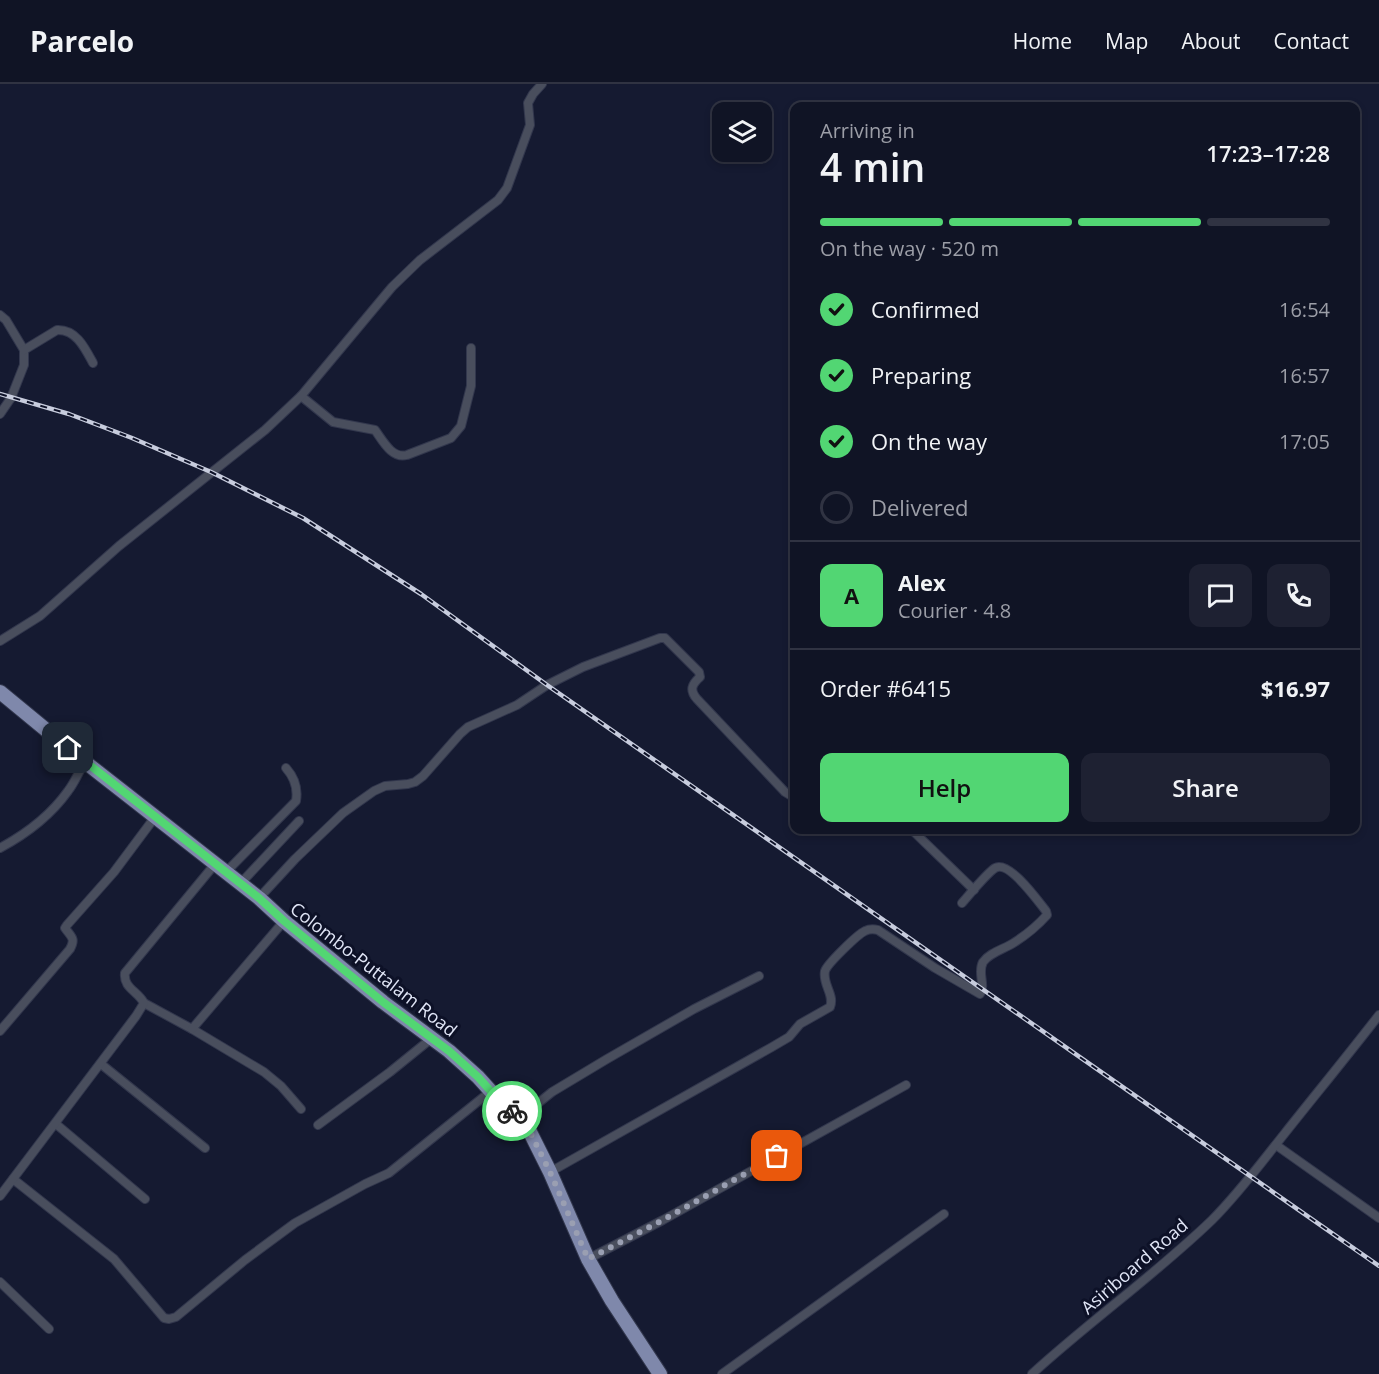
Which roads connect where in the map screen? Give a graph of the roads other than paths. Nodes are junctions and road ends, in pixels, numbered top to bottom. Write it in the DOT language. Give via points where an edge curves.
graph roads {
  1 [pos="542,84"];
  2 [pos="0,315"];
  3 [pos="471,348"];
  4 [pos="24,350"];
  5 [pos="93,363"];
  6 [pos="300,396"];
  7 [pos="0,414"];
  8 [pos="0,641"];
  9 [pos="0,692"];
  10 [pos="85,762"];
  11 [pos="286,768"];
  12 [pos="790,795"];
  13 [pos="155,817"];
  14 [pos="299,821"];
  15 [pos="917,834"];
  16 [pos="0,848"];
  17 [pos="220,868"];
  18 [pos="240,884"];
  19 [pos="975,890"];
  20 [pos="259,898"];
  21 [pos="962,903"];
  22 [pos="284,921"];
  23 [pos="759,976"];
  24 [pos="144,1003"];
  25 [pos="1379,1015"];
  26 [pos="192,1029"];
  27 [pos="0,1031"];
  28 [pos="432,1038"];
  29 [pos="100,1064"];
  30 [pos="906,1085"];
  31 [pos="491,1091"];
  32 [pos="301,1109"];
  33 [pos="522,1116"];
  34 [pos="56,1124"];
  35 [pos="318,1125"];
  36 [pos="1276,1145"];
  37 [pos="205,1148"];
  38 [pos="550,1172"];
  39 [pos="13,1179"];
  40 [pos="0,1196"];
  41 [pos="145,1199"];
  42 [pos="944,1214"];
  43 [pos="1379,1218"];
  44 [pos="588,1259"];
  45 [pos="0,1282"];
  46 [pos="49,1329"];
  47 [pos="660,1374"];
  48 [pos="722,1374"];
  49 [pos="1032,1374"];
  1 -- 6 [label="street" via="528,103 530,125 507,188 498,200 392,286"];
  2 -- 4 [label="street"];
  3 -- 6 [label="street" via="471,386 461,426 451,438 401,457 375,430 333,422"];
  4 -- 5 [label="street" via="61,330 75,336"];
  4 -- 7 [label="street" via="24,365"];
  6 -- 8 [label="street" via="265,430 119,546 40,616"];
  9 -- 10 [label="highway, Colombo-Puttalam Road"];
  10 -- 13 [label="highway, Colombo-Puttalam Road"];
  10 -- 16 [label="street" via="68,791 43,819"];
  11 -- 17 [label="street" via="293,778 296,801"];
  12 -- 20 [label="street" via="692,694 699,672 665,638 660,638 583,667 517,705 468,727 415,782 385,786 343,813"];
  13 -- 17 [label="highway, Colombo-Puttalam Road"];
  13 -- 27 [label="street" via="65,928 74,943 70,949"];
  14 -- 18 [label="street"];
  15 -- 19 [label="street"];
  17 -- 18 [label="highway, Colombo-Puttalam Road"];
  17 -- 24 [label="street" via="124,974 127,986"];
  18 -- 20 [label="highway, Colombo-Puttalam Road"];
  19 -- 21 [label="street"];
  19 -- 38 [label="street" via="994,869 1005,868 1024,884 1047,914 1026,934 986,958 980,968 980,994 879,930 866,930 826,968 830,1007 800,1024 789,1037"];
  20 -- 22 [label="highway, Colombo-Puttalam Road"];
  22 -- 26 [label="street"];
  22 -- 28 [label="highway, Colombo-Puttalam Road"];
  23 -- 33 [label="street" via="607,1059 552,1092"];
  24 -- 26 [label="street"];
  24 -- 29 [label="street"];
  25 -- 36 [label="street, Asiriboard Road"];
  26 -- 32 [label="street" via="264,1072"];
  28 -- 31 [label="highway, Colombo-Puttalam Road"];
  28 -- 35 [label="street"];
  29 -- 34 [label="street"];
  29 -- 37 [label="street"];
  30 -- 44 [label="street"];
  31 -- 33 [label="highway, Colombo-Puttalam Road" via="505,1107"];
  31 -- 39 [label="street" via="389,1173 295,1223 169,1319 164,1318 114,1259"];
  33 -- 38 [label="highway, Colombo-Puttalam Road"];
  34 -- 39 [label="street"];
  34 -- 41 [label="street"];
  36 -- 43 [label="street"];
  36 -- 49 [label="street, Asiriboard Road" via="1213,1219"];
  38 -- 44 [label="highway, Colombo-Puttalam Road"];
  39 -- 40 [label="street"];
  42 -- 48 [label="street"];
  44 -- 47 [label="highway, Colombo-Puttalam Road"];
  45 -- 46 [label="street"];
}
